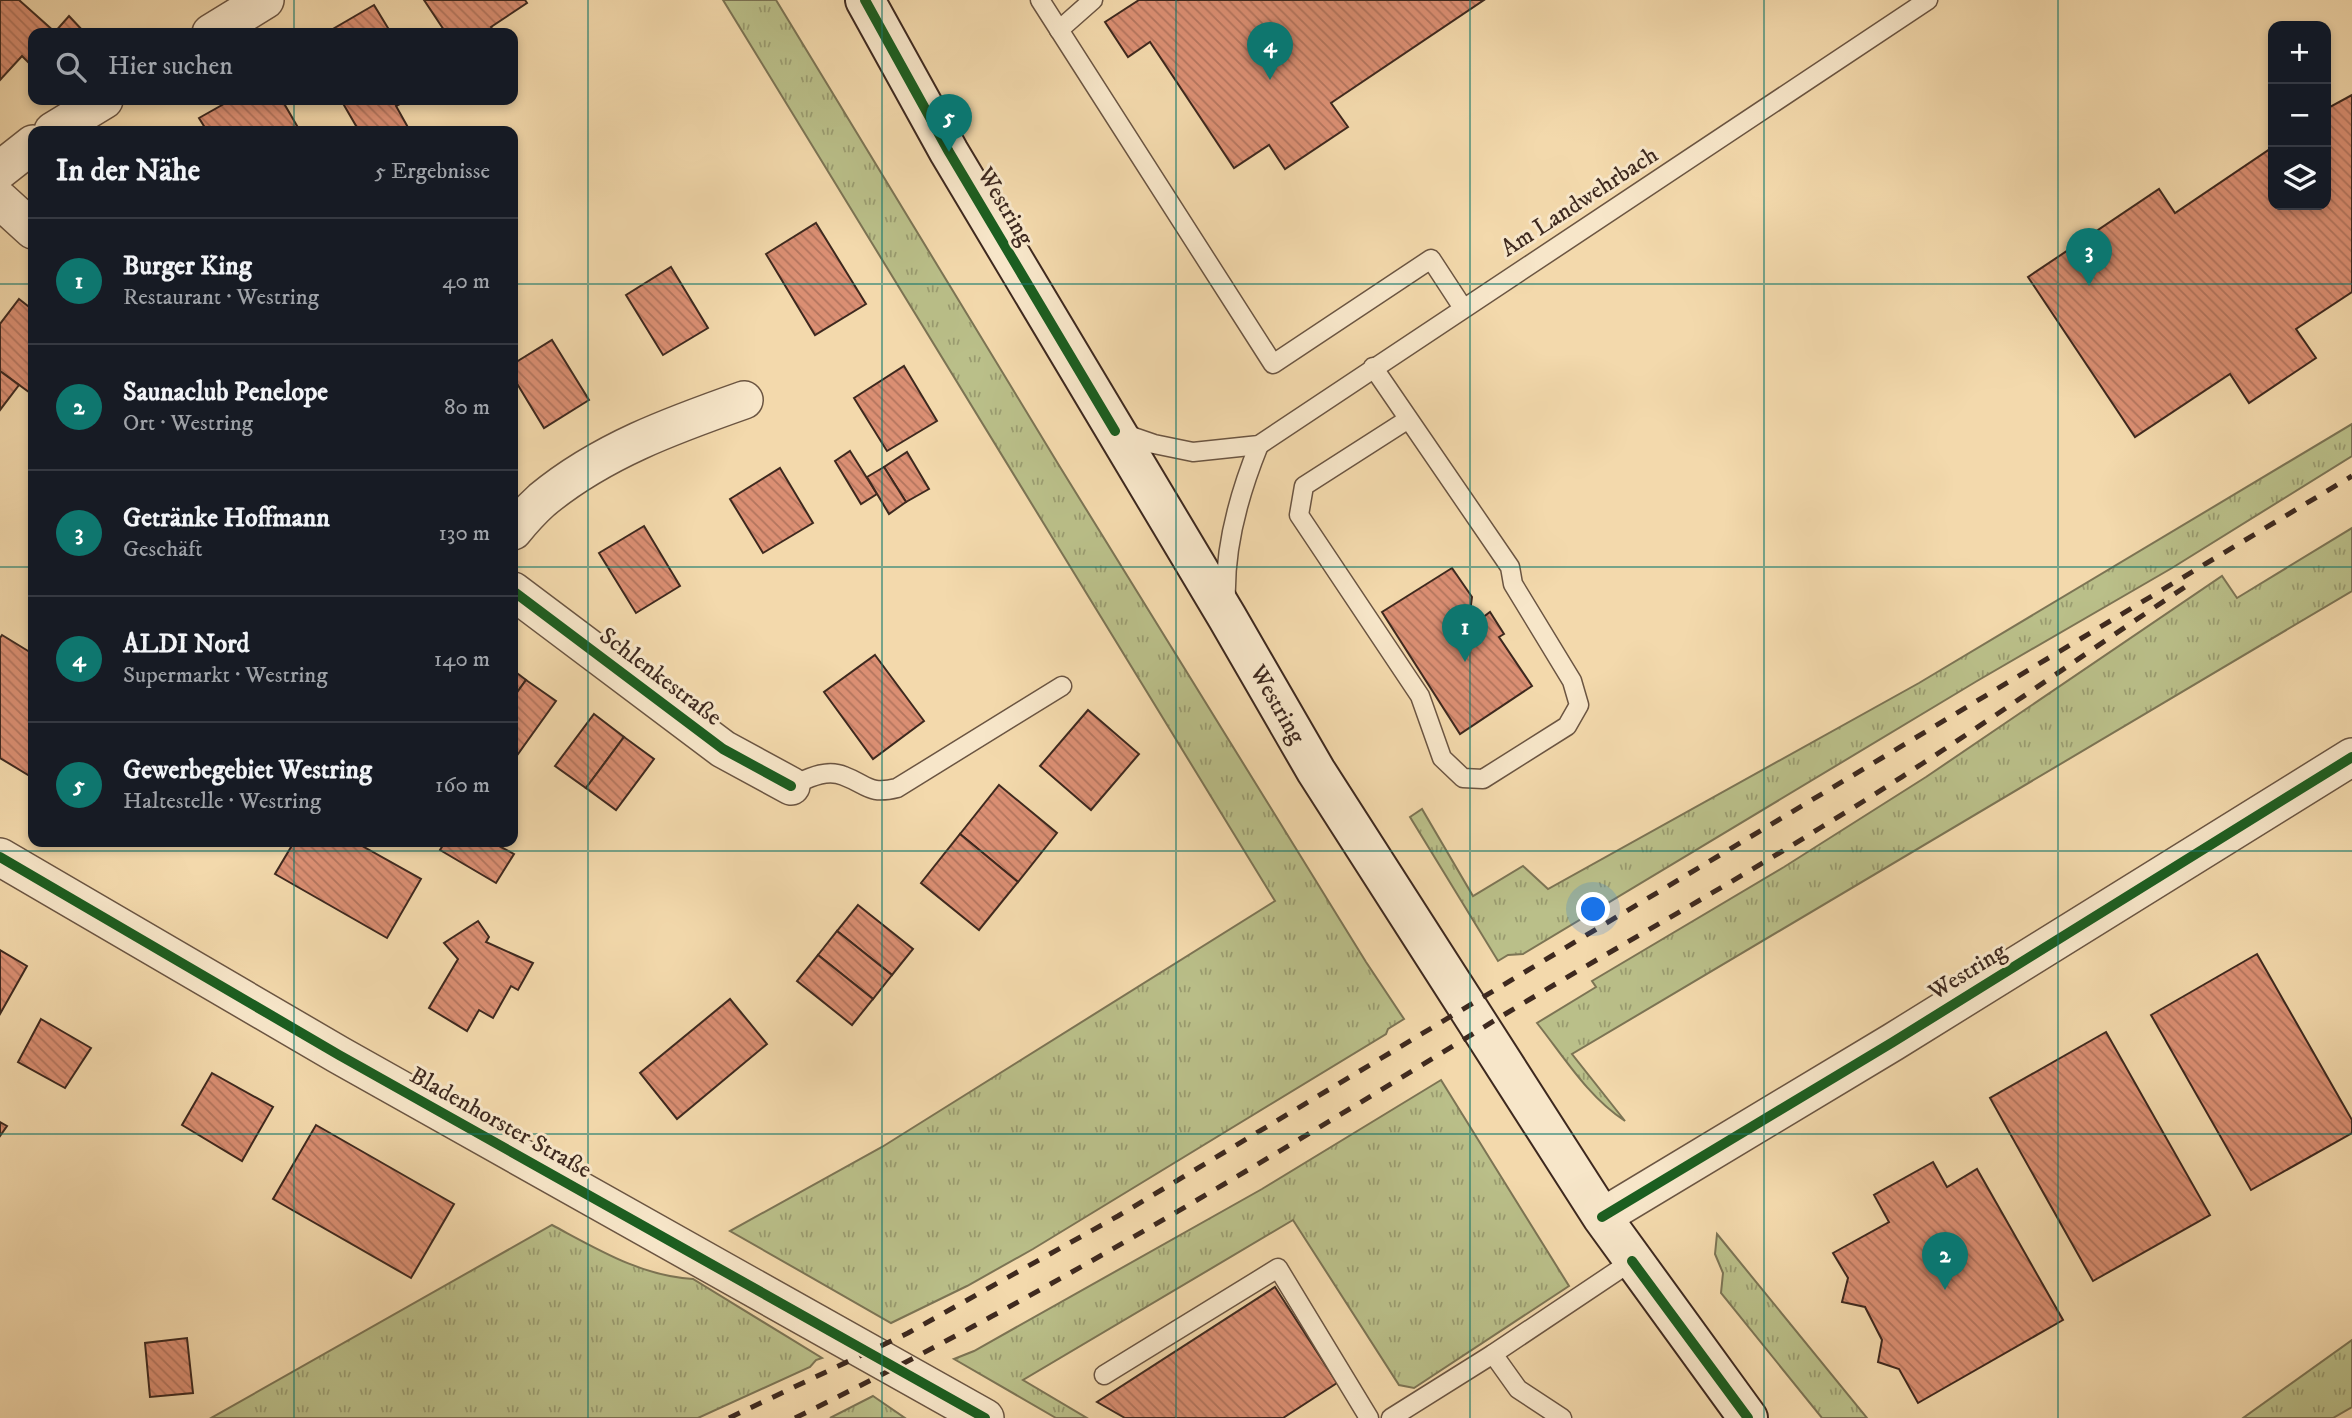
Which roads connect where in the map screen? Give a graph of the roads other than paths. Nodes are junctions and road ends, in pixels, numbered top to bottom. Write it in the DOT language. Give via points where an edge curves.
graph roads {
  1 [pos="265,0"];
  2 [pos="865,0"];
  3 [pos="1040,0"];
  4 [pos="1093,0"];
  5 [pos="1928,0"];
  6 [pos="219,28"];
  7 [pos="1059,30"];
  8 [pos="96,105"];
  9 [pos="61,126"];
  10 [pos="28,148"];
  11 [pos="0,170"];
  12 [pos="0,200"];
  13 [pos="28,225"];
  14 [pos="1463,307"];
  15 [pos="1373,367"];
  16 [pos="744,400"];
  17 [pos="1407,420"];
  18 [pos="1115,431"];
  19 [pos="1259,445"];
  20 [pos="518,526"];
  21 [pos="518,596"];
  22 [pos="1227,617"];
  23 [pos="1062,686"];
  24 [pos="2352,757"];
  25 [pos="791,786"];
  26 [pos="0,857"];
  27 [pos="1602,1217"];
  28 [pos="1632,1261"];
  29 [pos="1493,1354"];
  30 [pos="1104,1375"];
  31 [pos="985,1418"];
  32 [pos="1369,1418"];
  33 [pos="1391,1418"];
  34 [pos="1562,1418"];
  35 [pos="1748,1418"];
  1 -- 6 [label="street"];
  2 -- 18 [label="main road, Westring" via="949,152"];
  3 -- 7 [label="lane"];
  4 -- 7 [label="lane"];
  5 -- 14 [label="lane, Am Landwehrbach"];
  7 -- 14 [label="lane" via="1273,364 1431,259"];
  8 -- 9 [label="street"];
  10 -- 11 [label="street"];
  12 -- 13 [label="street"];
  14 -- 15 [label="lane, Am Landwehrbach"];
  15 -- 17 [label="lane"];
  15 -- 19 [label="lane, Am Landwehrbach"];
  16 -- 20 [label="street" via="663,429 599,460 542,500"];
  17 -- 17 [label="lane" via="1304,486 1299,516 1420,696 1442,758 1463,778 1483,779 1567,726 1579,705 1572,681 1513,583 1510,567"];
  18 -- 19 [label="lane, Am Landwehrbach" via="1193,452"];
  18 -- 22 [label="main road, Westring"];
  19 -- 22 [label="lane" via="1243,483 1225,572"];
  21 -- 25 [label="street, Schlenkestraße" via="723,748"];
  22 -- 27 [label="main road, Westring" via="1322,782"];
  23 -- 25 [label="lane" via="897,788 881,792 843,774 819,774"];
  24 -- 27 [label="street, Westring"];
  26 -- 31 [label="street, Bladenhorster Straße" via="340,1055"];
  27 -- 28 [label="main road, Westring"];
  28 -- 29 [label="lane"];
  28 -- 35 [label="main road, Westring"];
  29 -- 33 [label="lane"];
  29 -- 34 [label="lane" via="1518,1390"];
  30 -- 32 [label="lane" via="1278,1268"];
}
